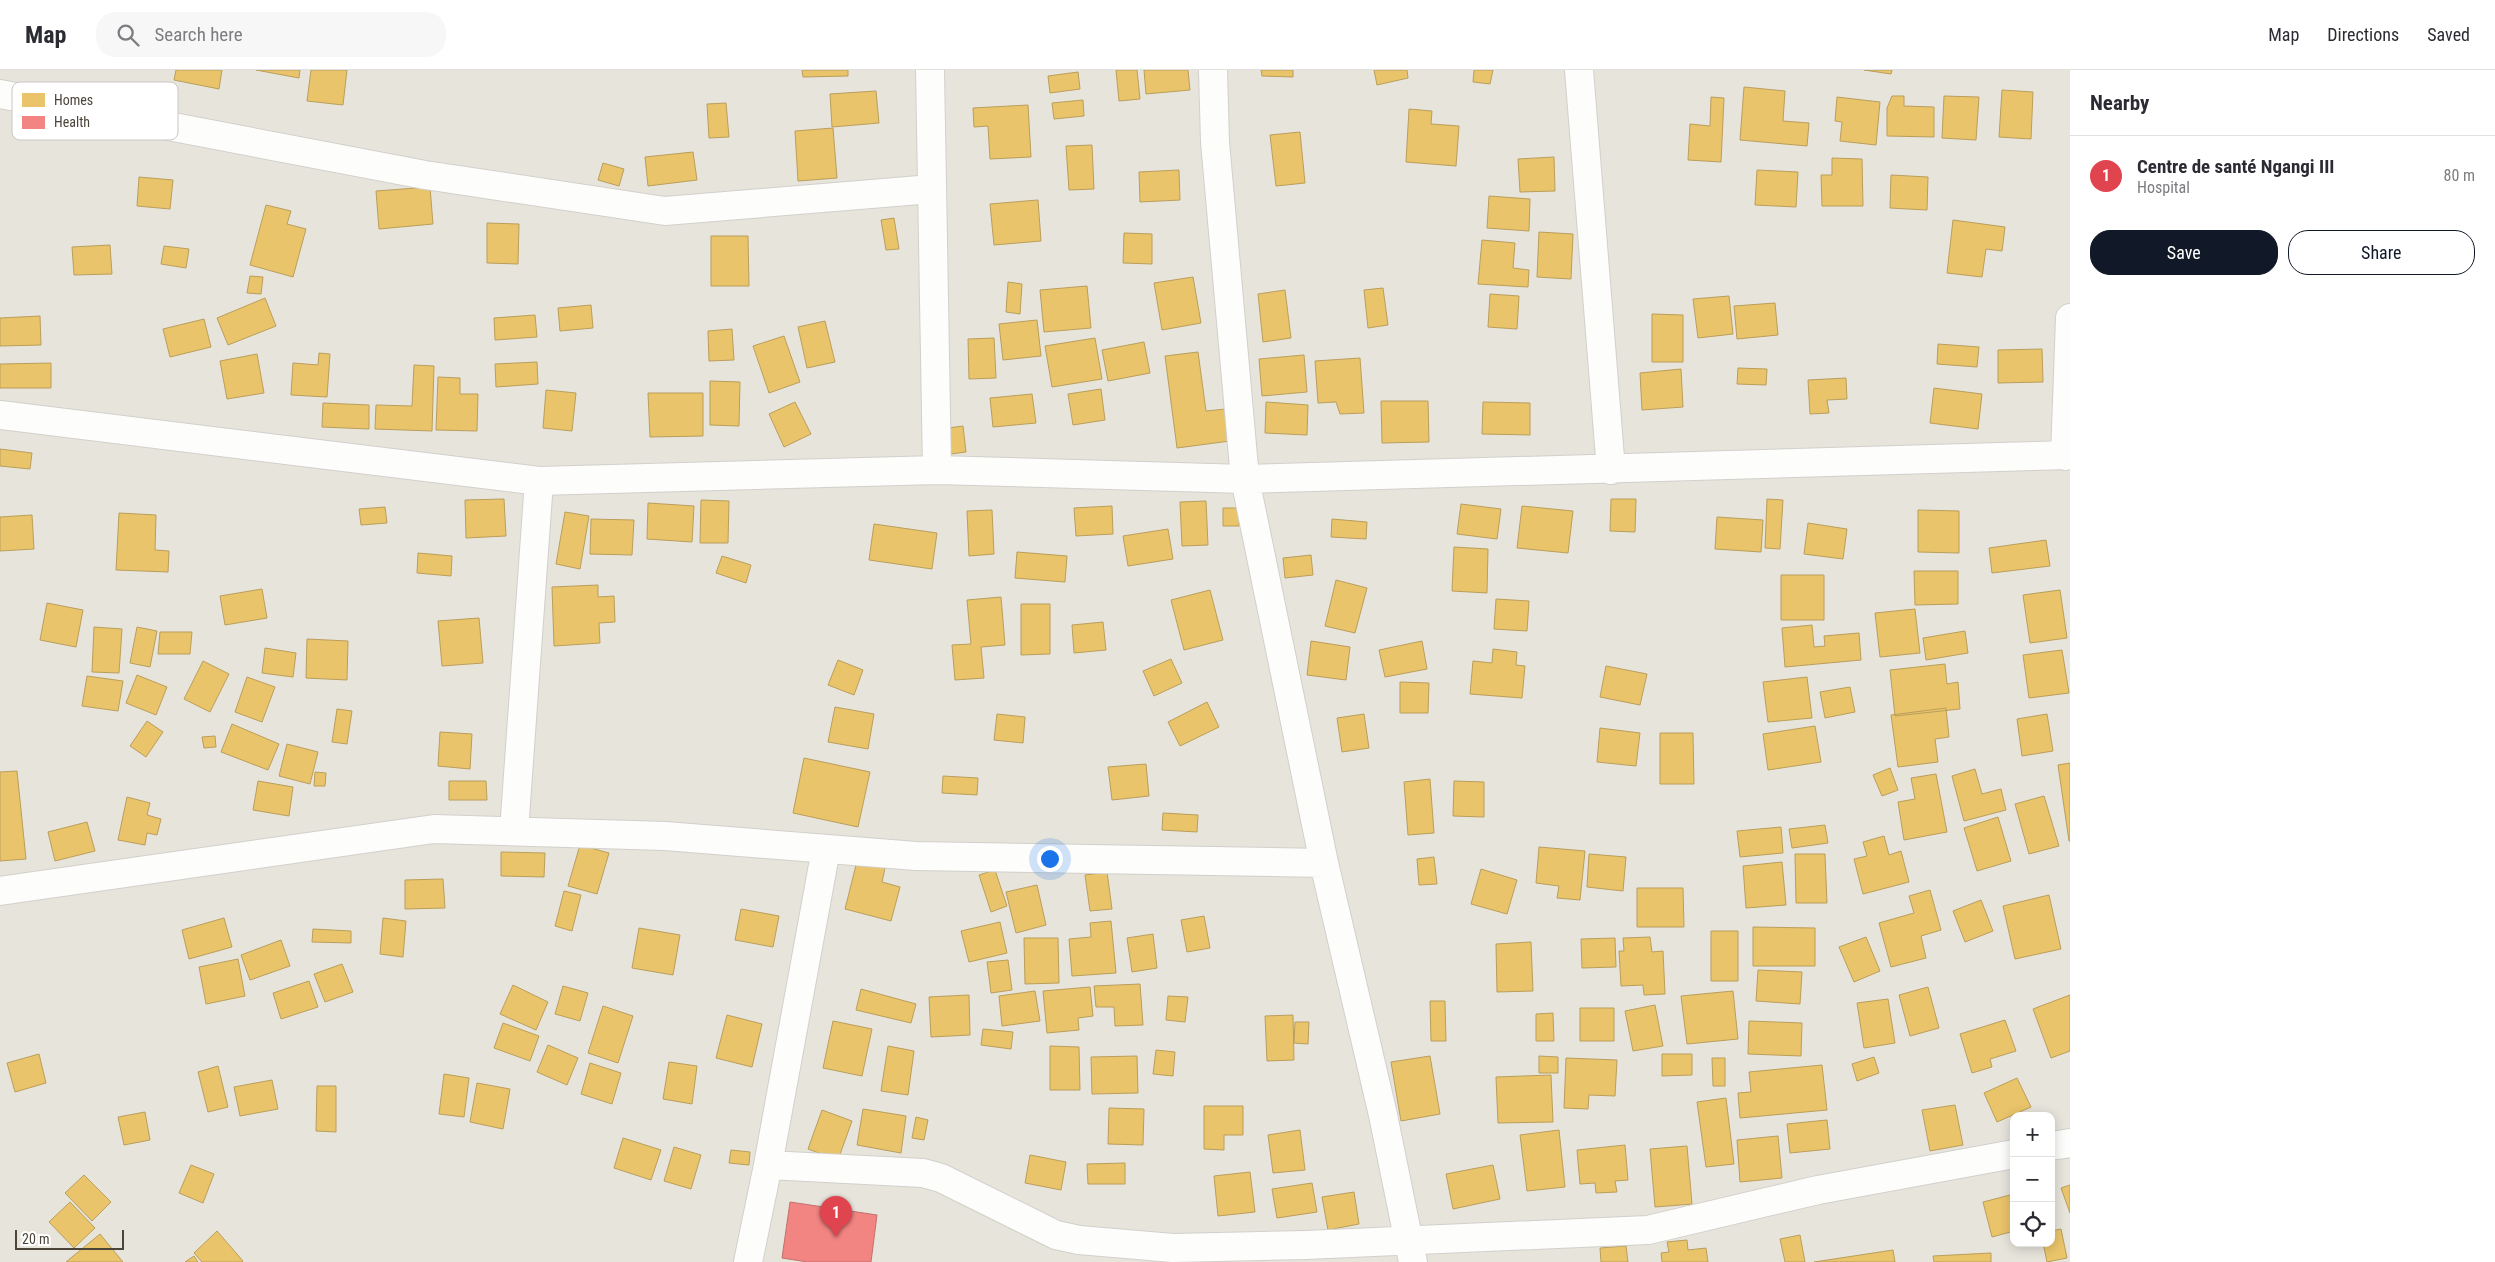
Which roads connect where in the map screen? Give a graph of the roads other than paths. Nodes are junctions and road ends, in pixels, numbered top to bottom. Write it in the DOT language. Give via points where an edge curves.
graph roads {
  1 [pos="930,70"];
  2 [pos="1212,70"];
  3 [pos="1579,70"];
  4 [pos="178,128"];
  5 [pos="932,190"];
  6 [pos="2070,318"];
  7 [pos="0,416"];
  8 [pos="2068,455"];
  9 [pos="937,470"];
  10 [pos="1611,470"];
  11 [pos="1245,479"];
  12 [pos="539,481"];
  13 [pos="514,831"];
  14 [pos="826,849"];
  15 [pos="1324,863"];
  16 [pos="0,891"];
  17 [pos="2070,1143"];
  18 [pos="2055,1145"];
  19 [pos="2010,1155"];
  20 [pos="768,1165"];
  21 [pos="1411,1251"];
  22 [pos="748,1262"];
  1 -- 5 [label="street"];
  2 -- 11 [label="street" via="1215,142"];
  3 -- 10 [label="street"];
  4 -- 5 [label="street" via="425,175 664,211"];
  5 -- 9 [label="street"];
  6 -- 8 [label="street"];
  7 -- 12 [label="street"];
  8 -- 10 [label="street"];
  9 -- 11 [label="street"];
  9 -- 12 [label="street"];
  10 -- 11 [label="street"];
  11 -- 15 [label="street"];
  12 -- 13 [label="street"];
  13 -- 14 [label="street" via="665,836"];
  13 -- 16 [label="street" via="434,829 406,832"];
  14 -- 15 [label="street" via="916,856"];
  14 -- 20 [label="street"];
  15 -- 21 [label="street"];
  17 -- 18 [label="street"];
  19 -- 21 [label="street" via="1818,1190 1648,1230"];
  20 -- 21 [label="street" via="923,1173 940,1178 1056,1235 1079,1240 1173,1248 1306,1245"];
  20 -- 22 [label="street"];
}
